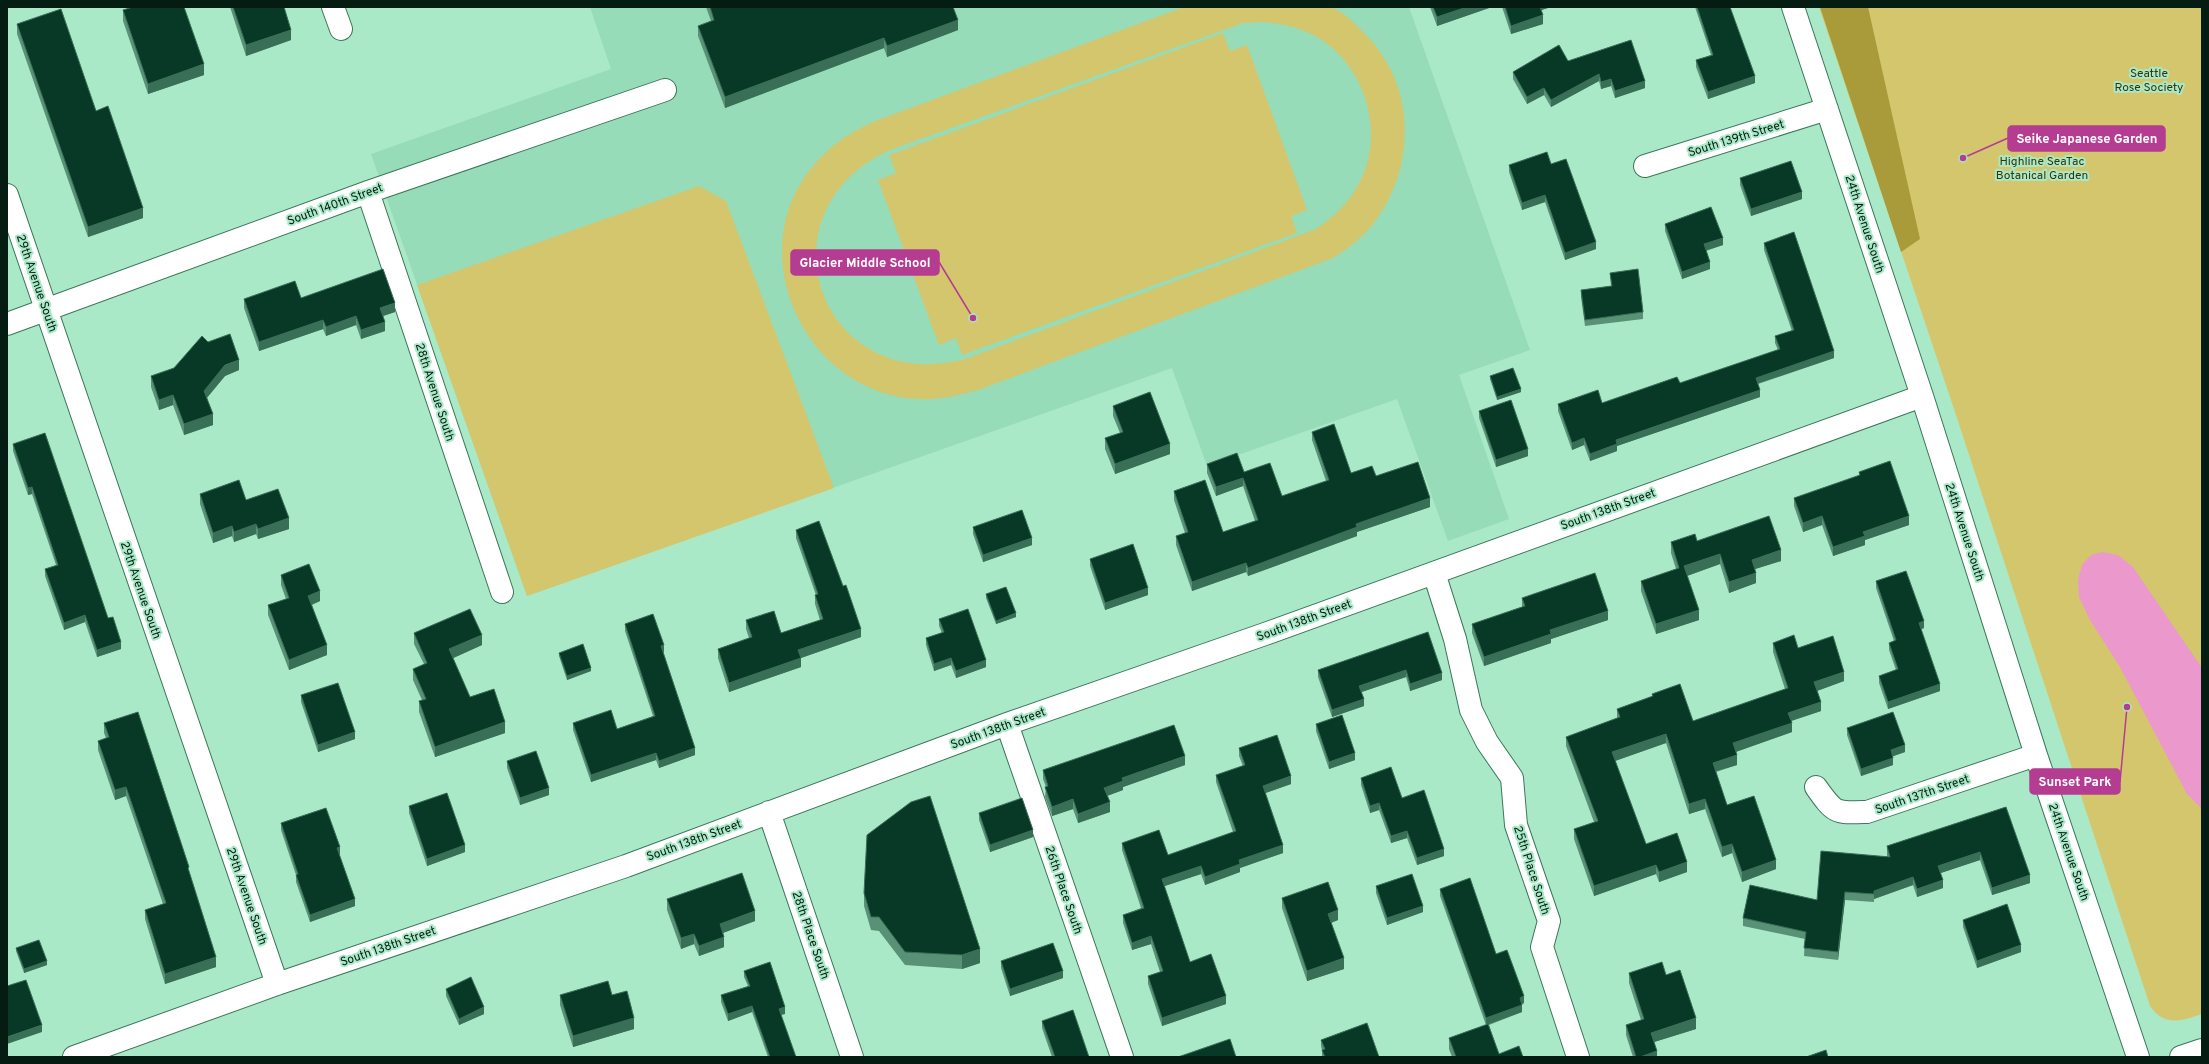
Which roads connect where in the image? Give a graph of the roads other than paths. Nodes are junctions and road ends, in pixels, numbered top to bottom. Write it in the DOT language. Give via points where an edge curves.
graph roads {
  1 [pos="333,7"];
  2 [pos="1793,7"];
  3 [pos="341,29"];
  4 [pos="665,90"];
  5 [pos="1827,109"];
  6 [pos="1645,166"];
  7 [pos="368,192"];
  8 [pos="7,195"];
  9 [pos="45,310"];
  10 [pos="7,324"];
  11 [pos="1922,396"];
  12 [pos="1434,573"];
  13 [pos="502,592"];
  14 [pos="1007,724"];
  15 [pos="2036,755"];
  16 [pos="1816,787"];
  17 [pos="769,812"];
  18 [pos="277,984"];
  19 [pos="2202,1050"];
  20 [pos="74,1057"];
  21 [pos="852,1057"];
  22 [pos="1122,1057"];
  23 [pos="1578,1057"];
  24 [pos="2138,1057"];
  25 [pos="2181,1057"];
  1 -- 3 [label="street"];
  2 -- 5 [label="street, 24th Avenue South"];
  4 -- 7 [label="street, South 140th Street"];
  5 -- 6 [label="street, South 139th Street"];
  5 -- 11 [label="street, 24th Avenue South"];
  7 -- 9 [label="street, South 140th Street"];
  7 -- 13 [label="street, 28th Avenue South"];
  8 -- 9 [label="street, 29th Avenue South"];
  9 -- 10 [label="street, South 140th Street"];
  9 -- 18 [label="street, 29th Avenue South"];
  11 -- 12 [label="street, South 138th Street"];
  11 -- 15 [label="street, 24th Avenue South"];
  12 -- 14 [label="street, South 138th Street"];
  12 -- 23 [label="street, 25th Place South" via="1455,639 1471,710 1487,742 1512,778 1516,825 1549,921 1542,947"];
  14 -- 17 [label="street, South 138th Street"];
  14 -- 22 [label="street, 26th Place South"];
  15 -- 16 [label="street, South 137th Street" via="1867,812 1844,813 1830,808"];
  15 -- 24 [label="street, 24th Avenue South"];
  17 -- 18 [label="street, South 138th Street" via="626,866"];
  17 -- 21 [label="street, 28th Place South"];
  18 -- 20 [label="street, South 138th Street"];
  19 -- 25 [label="street"];
}
